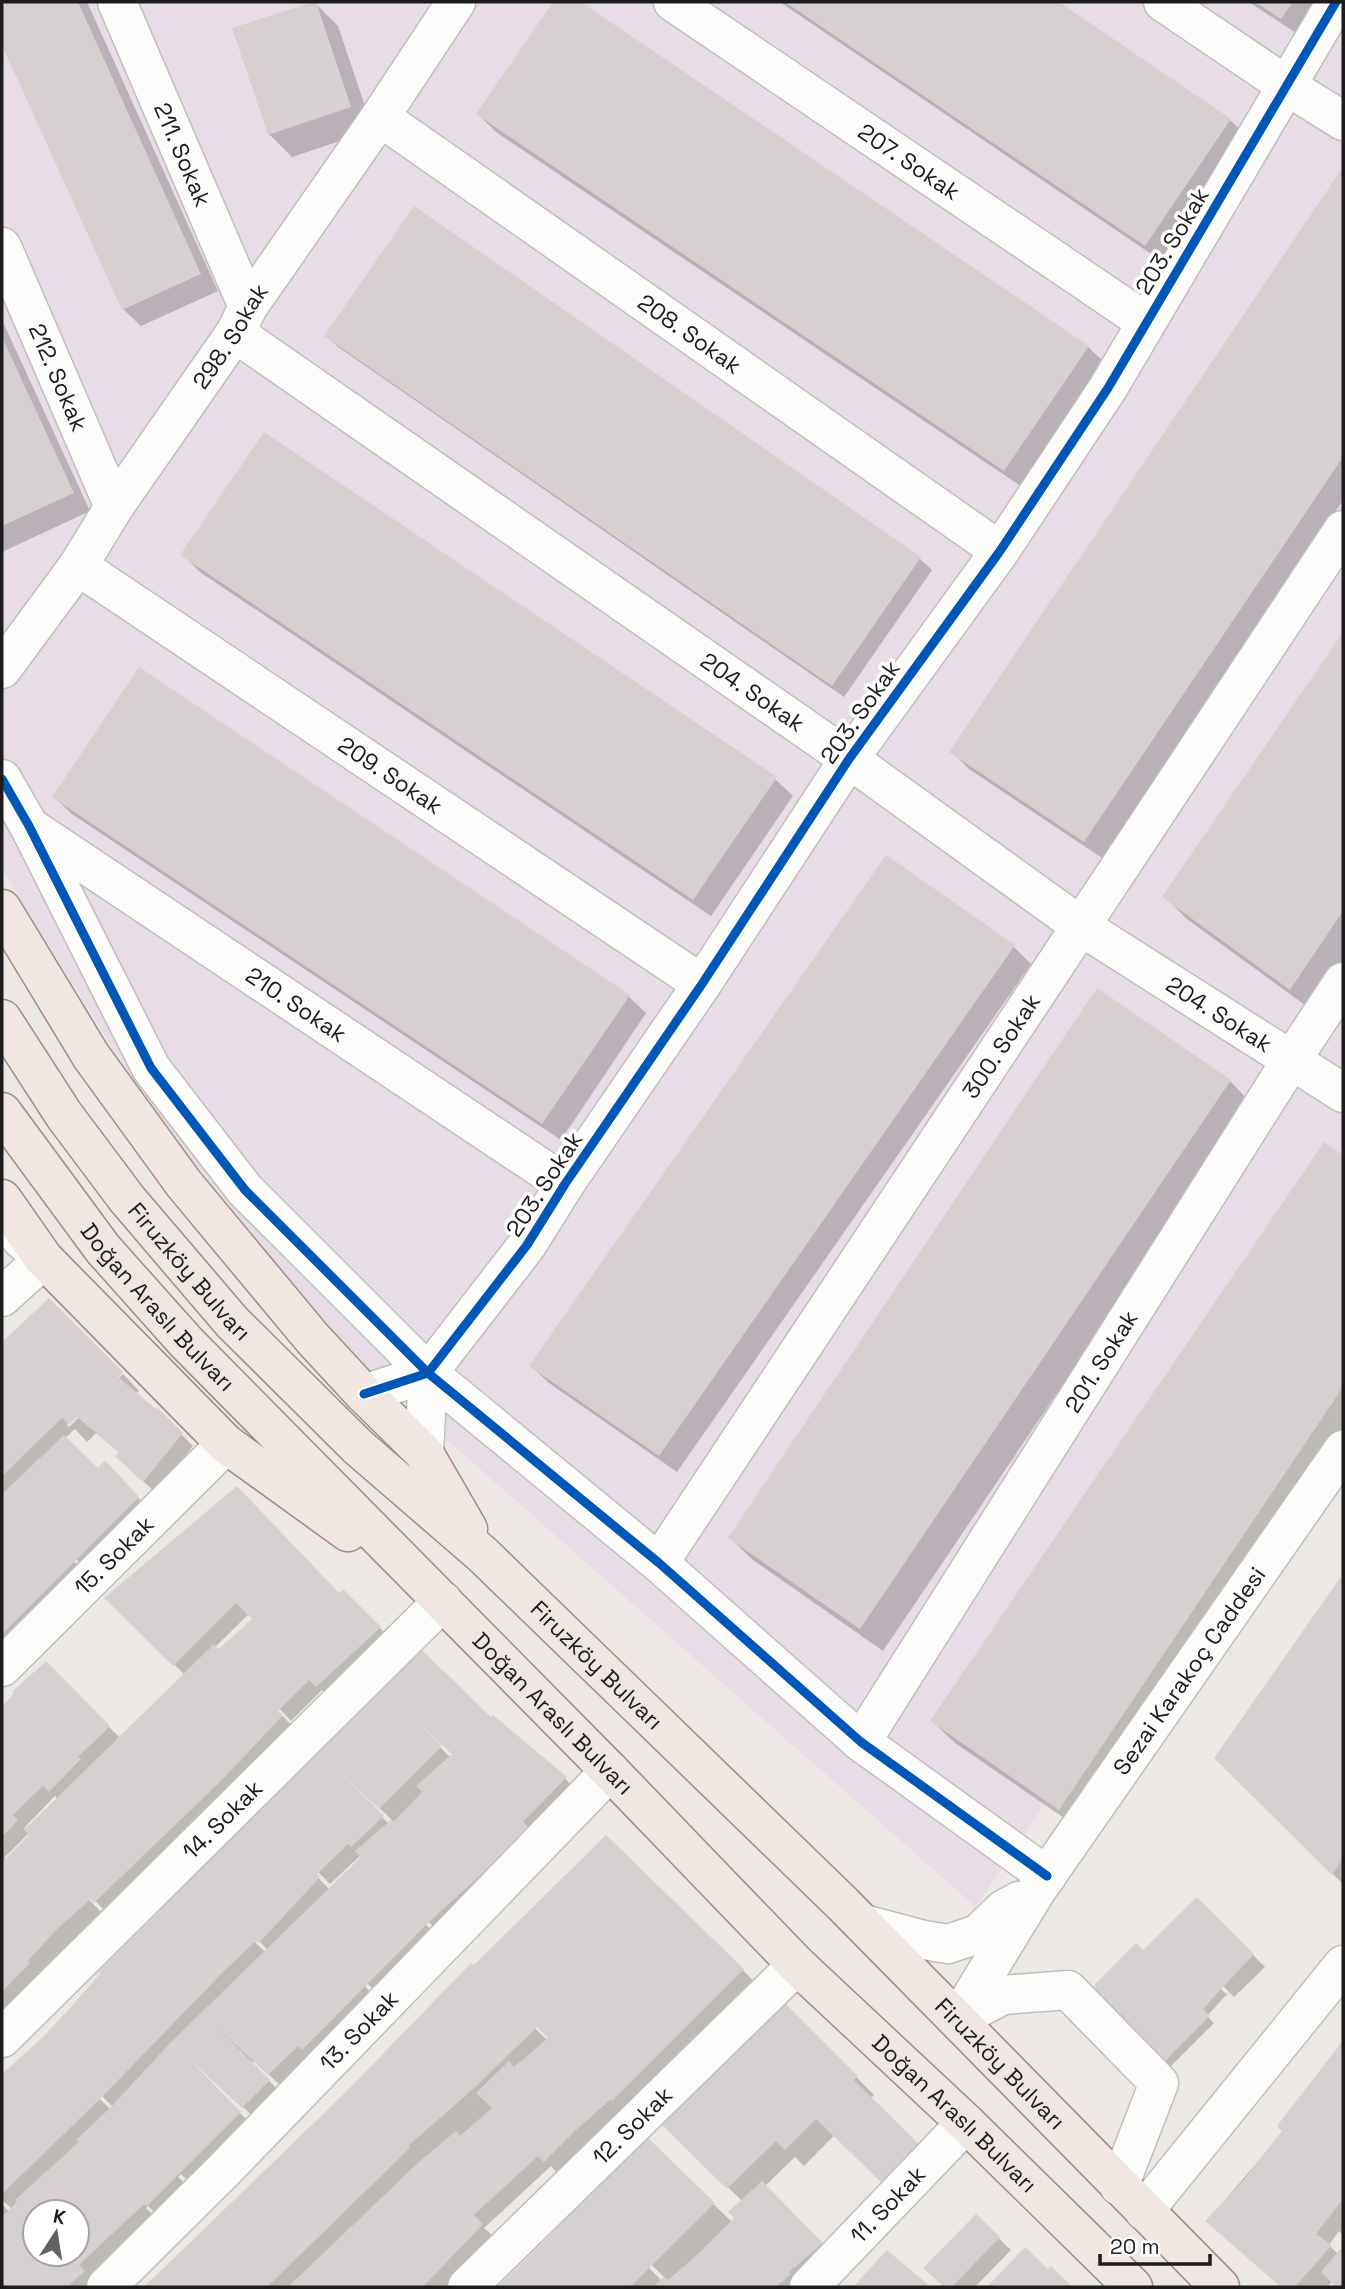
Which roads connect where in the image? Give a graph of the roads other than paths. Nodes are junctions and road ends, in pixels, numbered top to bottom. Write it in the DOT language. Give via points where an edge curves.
graph roads {
  1 [pos="117,2"];
  2 [pos="456,2"];
  3 [pos="673,2"];
  4 [pos="1163,2"];
  5 [pos="1336,2"];
  6 [pos="1287,86"];
  7 [pos="380,117"];
  8 [pos="1343,121"];
  9 [pos="2,247"];
  10 [pos="242,320"];
  11 [pos="1146,323"];
  12 [pos="114,507"];
  13 [pos="1343,530"];
  14 [pos="1000,551"];
  15 [pos="78,566"];
  16 [pos="2,669"];
  17 [pos="849,759"];
  18 [pos="2,779"];
  19 [pos="29,826"];
  20 [pos="2,909"];
  21 [pos="1082,927"];
  22 [pos="1343,982"];
  23 [pos="702,984"];
  24 [pos="2,1019"];
  25 [pos="1292,1059"];
  26 [pos="1343,1093"];
  27 [pos="2,1112"];
  28 [pos="565,1184"];
  29 [pos="2,1199"];
  30 [pos="2,1222"];
  31 [pos="44,1259"];
  32 [pos="2,1297"];
  33 [pos="428,1373"];
  34 [pos="364,1394"];
  35 [pos="226,1444"];
  36 [pos="1343,1450"];
  37 [pos="424,1453"];
  38 [pos="483,1555"];
  39 [pos="659,1563"];
  40 [pos="443,1601"];
  41 [pos="2,1667"];
  42 [pos="860,1742"];
  43 [pos="610,1771"];
  44 [pos="1041,1883"];
  45 [pos="864,1924"];
  46 [pos="797,1965"];
  47 [pos="1343,1965"];
  48 [pos="958,2019"];
  49 [pos="2,2038"];
  50 [pos="966,2123"];
  51 [pos="1131,2199"];
  52 [pos="106,2287"];
  53 [pos="467,2287"];
  54 [pos="809,2287"];
  55 [pos="1133,2287"];
  56 [pos="1220,2287"];
  1 -- 10 [label="street, 211. Sokak"];
  2 -- 7 [label="street, 298. Sokak"];
  3 -- 11 [label="street, 207. Sokak"];
  4 -- 6 [label="street"];
  5 -- 6 [label="street, 203. Sokak"];
  6 -- 8 [label="street"];
  6 -- 11 [label="street, 203. Sokak"];
  7 -- 10 [label="street, 298. Sokak"];
  7 -- 14 [label="street, 208. Sokak"];
  9 -- 12 [label="street, 212. Sokak"];
  10 -- 12 [label="street, 298. Sokak"];
  10 -- 17 [label="street, 204. Sokak"];
  11 -- 14 [label="street, 203. Sokak"];
  12 -- 15 [label="street, 298. Sokak"];
  13 -- 21 [label="street, 300. Sokak"];
  14 -- 17 [label="street, 203. Sokak"];
  15 -- 16 [label="street, 298. Sokak"];
  15 -- 23 [label="street, 209. Sokak"];
  17 -- 21 [label="street, 204. Sokak"];
  17 -- 23 [label="street, 203. Sokak"];
  18 -- 19 [label="street"];
  19 -- 28 [label="street, 210. Sokak"];
  19 -- 33 [label="street" via="150,1068 244,1190"];
  20 -- 34 [label="main road" via="91,1056 184,1184"];
  21 -- 25 [label="street, 204. Sokak"];
  21 -- 39 [label="street, 300. Sokak"];
  22 -- 25 [label="street, 201. Sokak"];
  23 -- 28 [label="street, 203. Sokak"];
  24 -- 38 [label="main road, Firuzköy Bulvarı" via="103,1168 232,1322 358,1447"];
  25 -- 26 [label="street, 204. Sokak"];
  25 -- 42 [label="street, 201. Sokak"];
  27 -- 40 [label="main road, Doğan Araslı Bulvarı" via="103,1249 186,1342"];
  28 -- 33 [label="street, 203. Sokak" via="527,1245"];
  29 -- 31 [label="main road"];
  30 -- 31 [label="street"];
  31 -- 32 [label="street"];
  31 -- 35 [label="main road"];
  33 -- 34 [label="street"];
  33 -- 37 [label="street"];
  33 -- 39 [label="street"];
  34 -- 37 [label="main road"];
  35 -- 40 [label="main road"];
  35 -- 41 [label="street, 15. Sokak"];
  36 -- 44 [label="street, Sezai Karakoç Caddesi"];
  37 -- 38 [label="main road"];
  38 -- 45 [label="main road, Firuzköy Bulvarı"];
  39 -- 42 [label="street"];
  40 -- 43 [label="main road, Doğan Araslı Bulvarı"];
  40 -- 49 [label="street, 14. Sokak"];
  42 -- 44 [label="street"];
  43 -- 46 [label="main road, Doğan Araslı Bulvarı"];
  43 -- 52 [label="street, 13. Sokak"];
  44 -- 45 [label="street" via="978,1934 948,1944"];
  44 -- 48 [label="street, Sezai Karakoç Caddesi"];
  45 -- 48 [label="main road, Firuzköy Bulvarı"];
  46 -- 50 [label="main road, Doğan Araslı Bulvarı"];
  46 -- 53 [label="street, 12. Sokak"];
  47 -- 51 [label="street"];
  48 -- 51 [label="main road, Firuzköy Bulvarı"];
  48 -- 51 [label="street" via="1003,1995 1068,1990 1159,2083"];
  50 -- 54 [label="street, 11. Sokak"];
  50 -- 55 [label="main road, Doğan Araslı Bulvarı"];
  51 -- 56 [label="main road, Firuzköy Bulvarı"];
}
